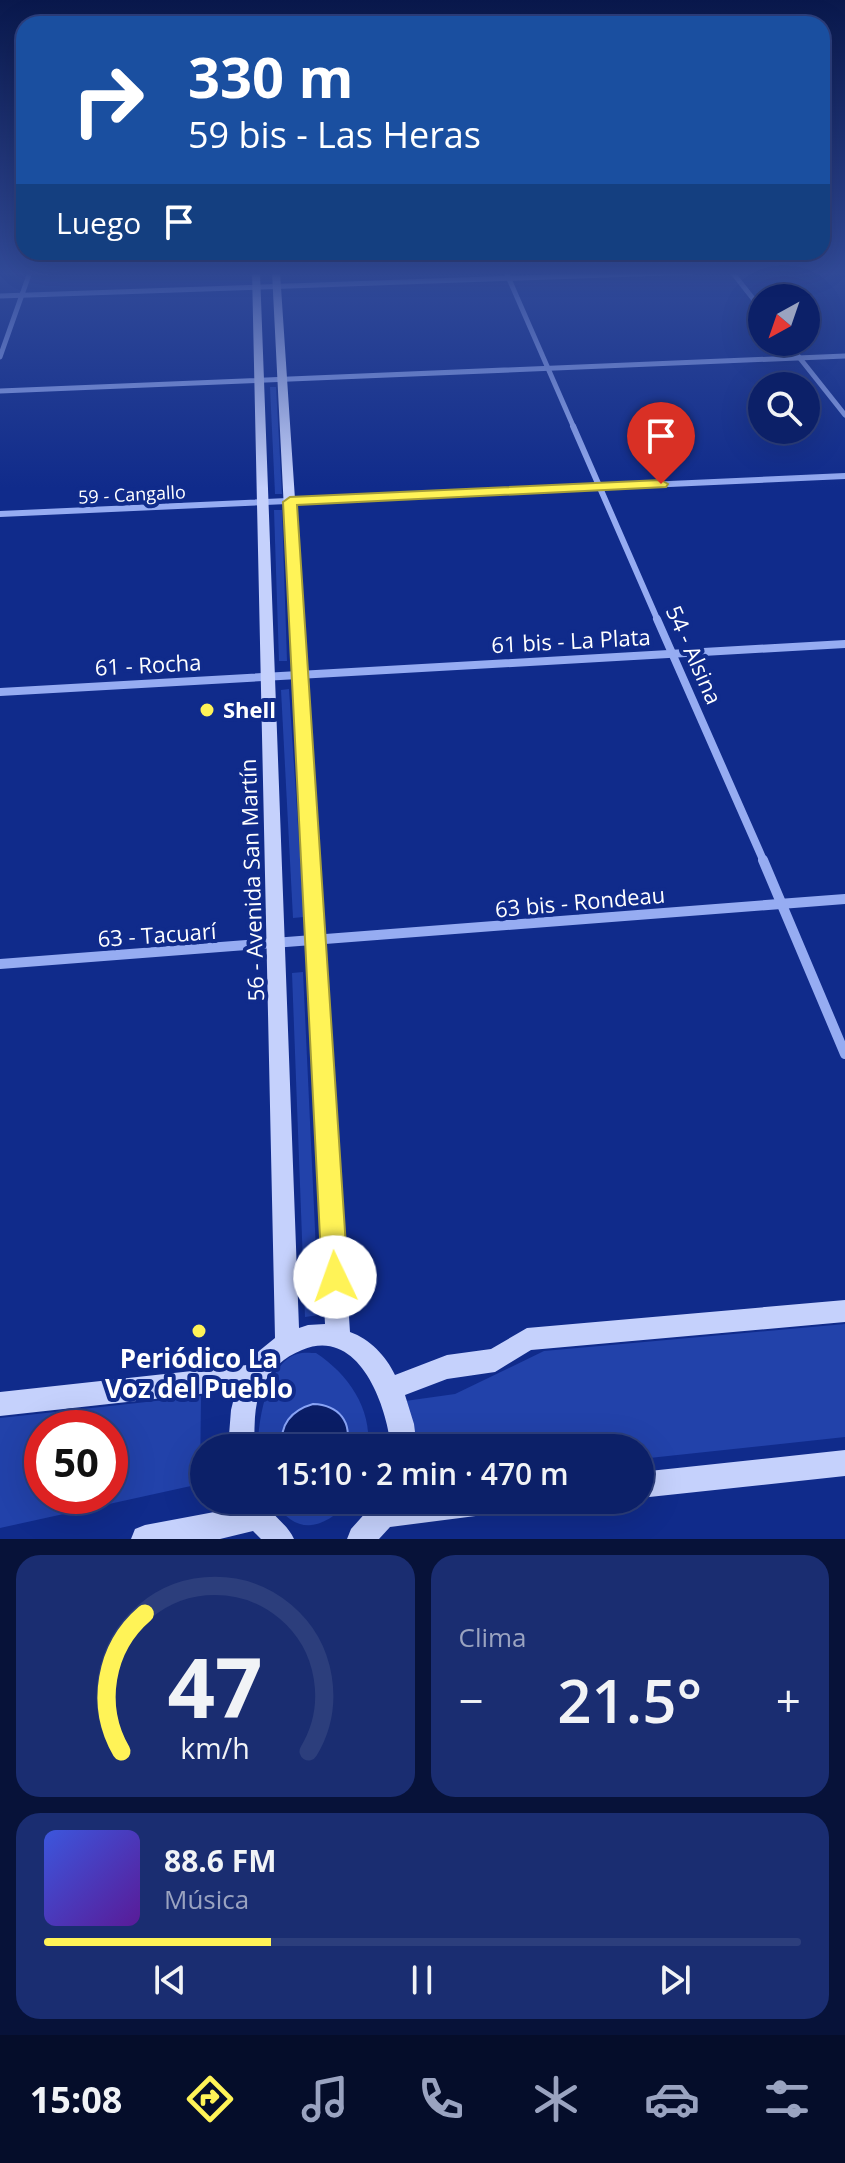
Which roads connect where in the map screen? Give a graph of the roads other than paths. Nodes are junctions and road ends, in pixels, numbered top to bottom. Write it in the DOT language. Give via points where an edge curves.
graph roads {
  1 [pos="259,344"];
  2 [pos="282,344"];
  3 [pos="537,344"];
  4 [pos="845,356"];
  5 [pos="799,358"];
  6 [pos="547,368"];
  7 [pos="285,379"];
  8 [pos="261,380"];
  9 [pos="0,391"];
  10 [pos="845,415"];
  11 [pos="845,476"];
  12 [pos="600,486"];
  13 [pos="290,502"];
  14 [pos="265,503"];
  15 [pos="0,514"];
  16 [pos="845,644"];
  17 [pos="673,654"];
  18 [pos="299,674"];
  19 [pos="270,676"];
  20 [pos="0,692"];
  21 [pos="845,899"];
  22 [pos="782,904"];
  23 [pos="317,942"];
  24 [pos="278,945"];
  25 [pos="0,964"];
  26 [pos="845,1054"];
  27 [pos="845,1311"];
  28 [pos="338,1337"];
  29 [pos="291,1340"];
  30 [pos="255,1376"];
  31 [pos="391,1389"];
  32 [pos="0,1404"];
  33 [pos="241,1434"];
  34 [pos="404,1434"];
  35 [pos="845,1463"];
  36 [pos="654,1483"];
  37 [pos="240,1514"];
  38 [pos="258,1514"];
  39 [pos="383,1514"];
  40 [pos="145,1539"];
  41 [pos="280,1539"];
  42 [pos="361,1539"];
  1 -- 8 [label="main road, 56 - Avenida San Martín"];
  2 -- 7 [label="main road"];
  3 -- 6 [label="street, 54 - Alsina"];
  4 -- 5 [label="street"];
  5 -- 6 [label="street"];
  5 -- 10 [label="street"];
  6 -- 7 [label="street"];
  6 -- 12 [label="street, 54 - Alsina"];
  7 -- 8 [label="street"];
  7 -- 13 [label="main road"];
  8 -- 9 [label="street"];
  8 -- 14 [label="main road, 56 - Avenida San Martín"];
  11 -- 12 [label="street, 59 - Cangallo"];
  12 -- 13 [label="street, 59 - Cangallo"];
  12 -- 17 [label="street, 54 - Alsina"];
  13 -- 14 [label="street, 59 - Cangallo"];
  13 -- 18 [label="main road"];
  14 -- 15 [label="street, 59 - Cangallo"];
  14 -- 19 [label="main road, 56 - Avenida San Martín"];
  16 -- 17 [label="street, 61 bis - La Plata"];
  17 -- 18 [label="street, 61 bis - La Plata"];
  17 -- 22 [label="street, 54 - Alsina"];
  18 -- 19 [label="street, 61 - Rocha"];
  18 -- 23 [label="main road"];
  19 -- 20 [label="street, 61 - Rocha"];
  19 -- 24 [label="main road, 56 - Avenida San Martín"];
  21 -- 22 [label="street, 63 bis - Rondeau"];
  22 -- 23 [label="street, 63 bis - Rondeau"];
  22 -- 26 [label="street, 54 - Alsina"];
  23 -- 24 [label="street, 63 - Tacuarí"];
  23 -- 28 [label="main road"];
  24 -- 25 [label="street, 63 - Tacuarí"];
  24 -- 29 [label="main road, 56 - Avenida San Martín"];
  27 -- 31 [label="main road" via="527,1339 495,1360 447,1367"];
  28 -- 29 [label="main road" via="322,1333"];
  28 -- 31 [label="main road" via="370,1359"];
  29 -- 30 [label="main road" via="271,1352"];
  30 -- 32 [label="main road"];
  30 -- 33 [label="main road"];
  31 -- 34 [label="main road"];
  35 -- 36 [label="main road"];
  37 -- 40 [label="main road" via="182,1534"];
  38 -- 41 [label="main road"];
  39 -- 42 [label="main road"];
}
